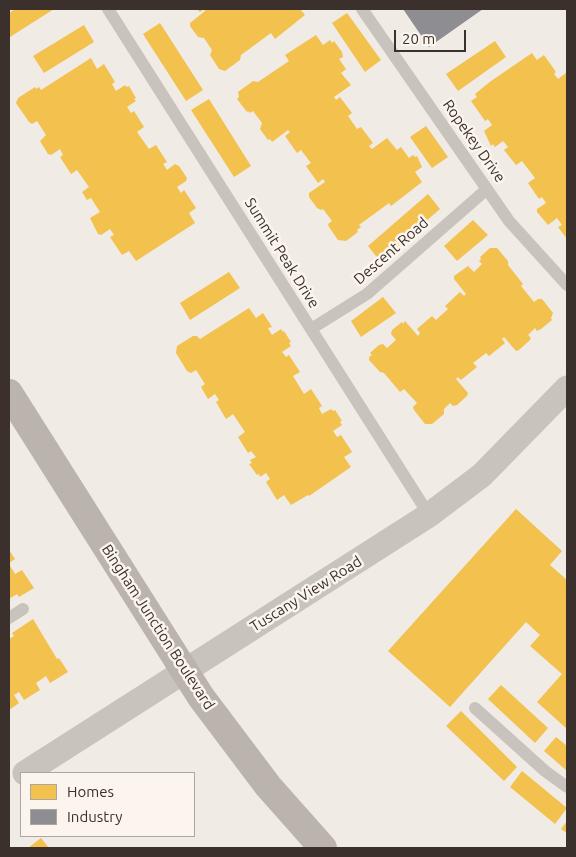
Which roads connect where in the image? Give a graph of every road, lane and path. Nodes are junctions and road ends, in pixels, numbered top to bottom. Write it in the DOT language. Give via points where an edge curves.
graph roads {
  1 [pos="108,9"];
  2 [pos="362,9"];
  3 [pos="487,189"];
  4 [pos="567,285"];
  5 [pos="311,329"];
  6 [pos="567,388"];
  7 [pos="9,393"];
  8 [pos="428,515"];
  9 [pos="22,609"];
  10 [pos="9,618"];
  11 [pos="185,672"];
  12 [pos="474,708"];
  13 [pos="27,772"];
  14 [pos="20,776"];
  15 [pos="9,783"];
  16 [pos="567,787"];
  17 [pos="323,848"];
  1 -- 5 [label="lane, Summit Peak Drive"];
  2 -- 3 [label="lane, Ropekey Drive"];
  3 -- 4 [label="lane, Ropekey Drive" via="510,221"];
  3 -- 5 [label="lane, Descent Road" via="367,294"];
  5 -- 8 [label="lane, Summit Peak Drive"];
  6 -- 8 [label="street, Tuscany View Road" via="482,475"];
  7 -- 11 [label="main road, Bingham Junction Boulevard"];
  8 -- 11 [label="street, Tuscany View Road"];
  9 -- 10 [label="lane"];
  11 -- 13 [label="street, Tuscany View Road"];
  11 -- 17 [label="main road, Bingham Junction Boulevard" via="249,762"];
  12 -- 16 [label="lane"];
  14 -- 15 [label="street"];
}
